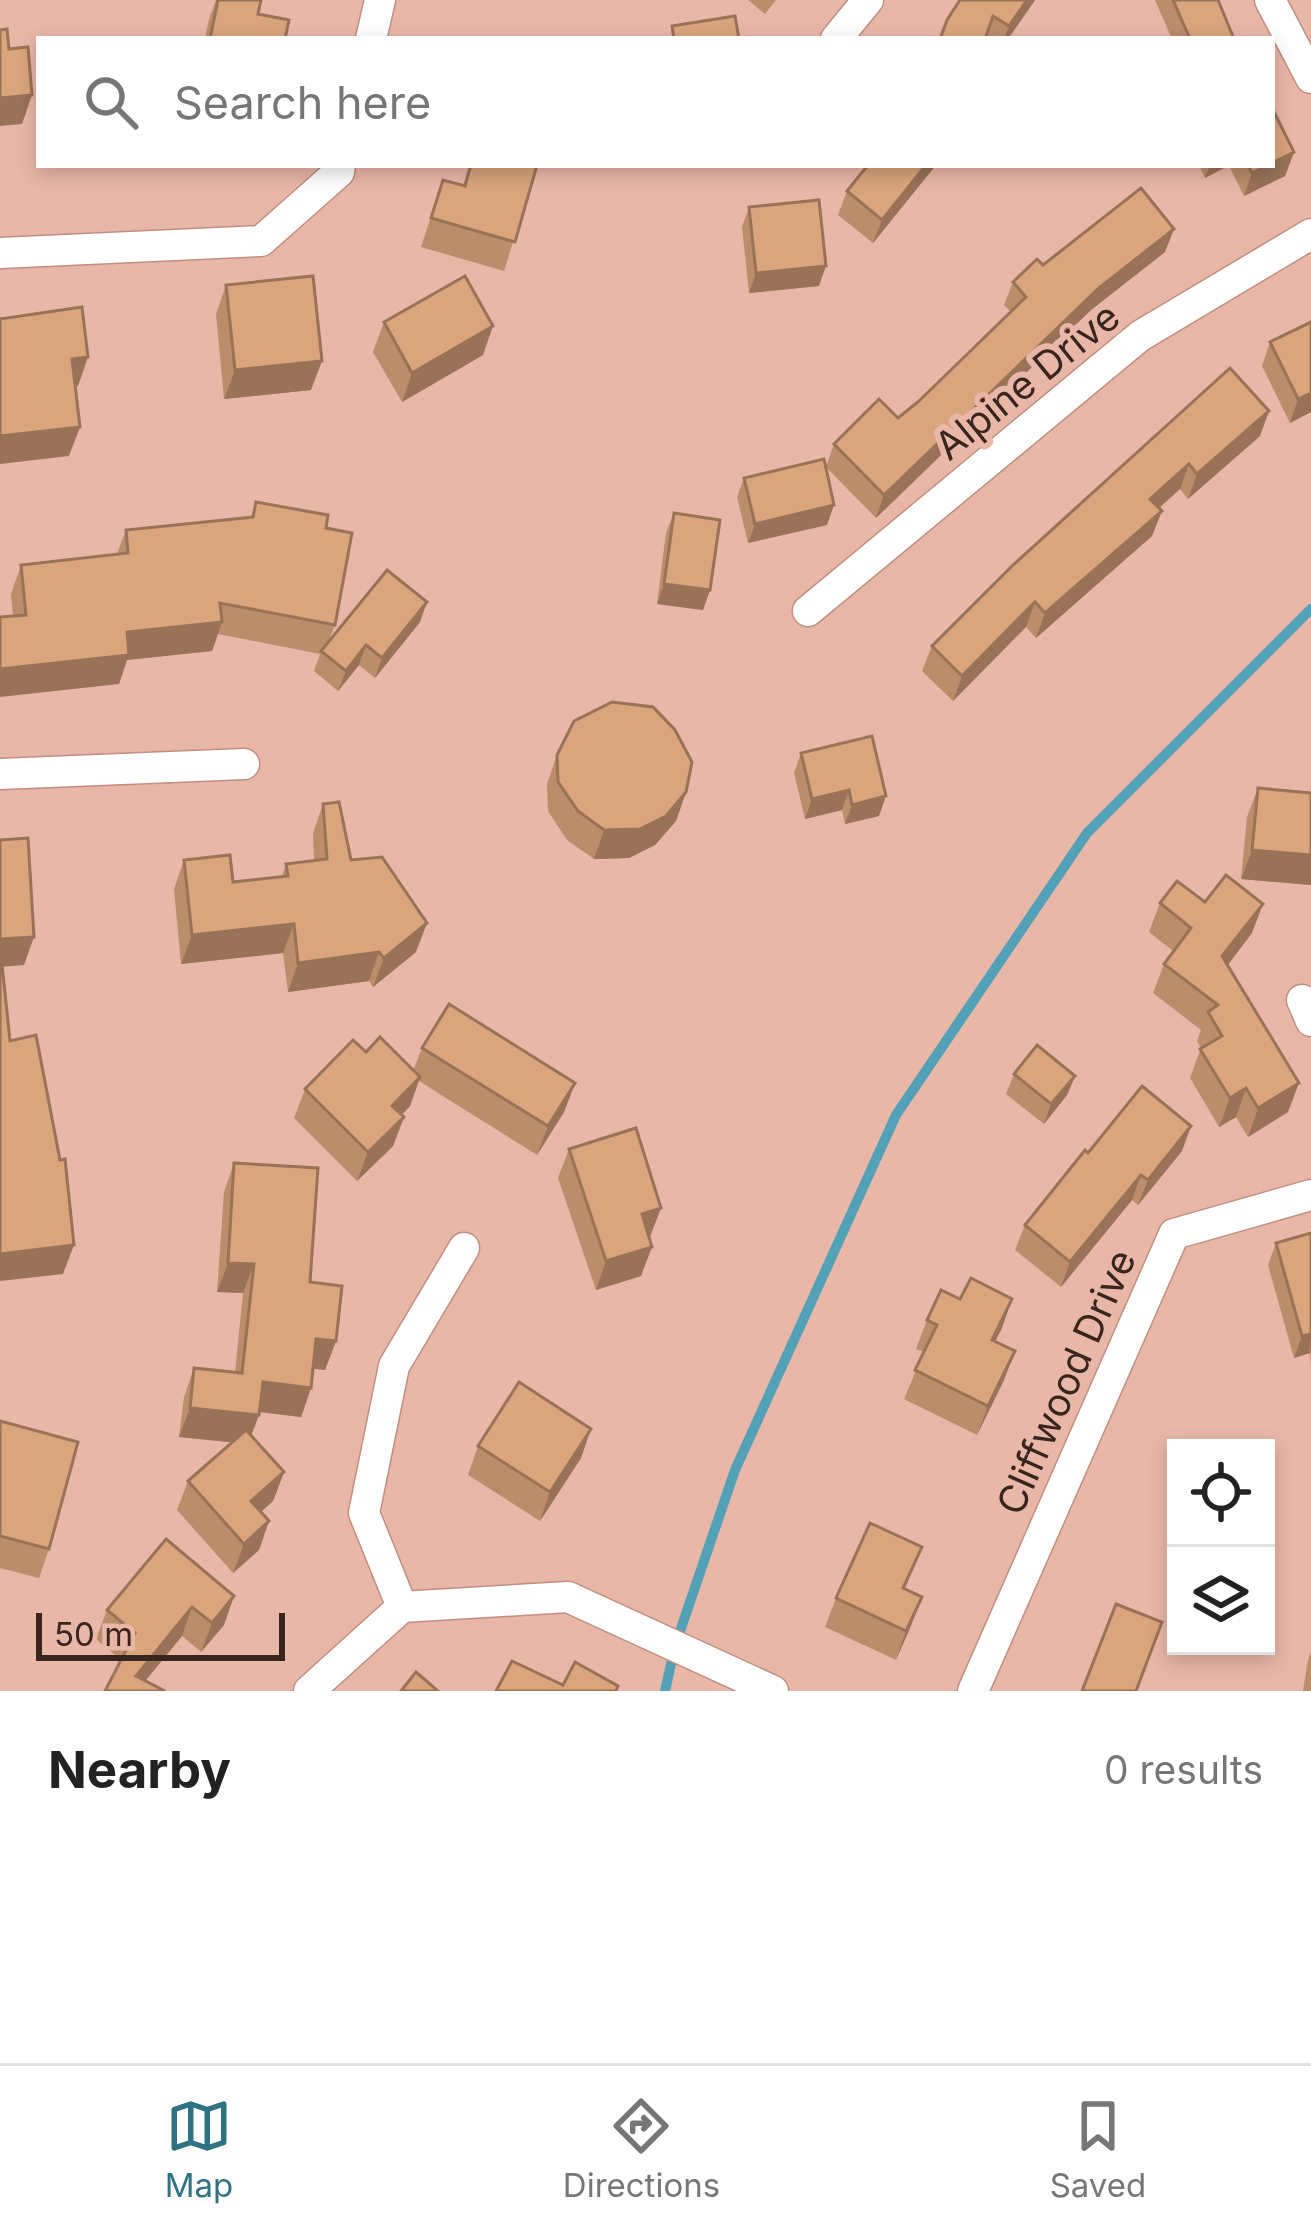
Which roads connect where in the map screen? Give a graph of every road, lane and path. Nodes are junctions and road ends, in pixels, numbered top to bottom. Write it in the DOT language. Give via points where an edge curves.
graph roads {
  1 [pos="380,0"];
  2 [pos="868,0"];
  3 [pos="1270,0"];
  4 [pos="371,36"];
  5 [pos="838,36"];
  6 [pos="1311,78"];
  7 [pos="340,168"];
  8 [pos="1311,234"];
  9 [pos="0,253"];
  10 [pos="808,611"];
  11 [pos="244,764"];
  12 [pos="0,774"];
  13 [pos="1311,1195"];
  14 [pos="464,1248"];
  15 [pos="402,1607"];
  16 [pos="309,1691"];
  17 [pos="773,1691"];
  18 [pos="973,1691"];
  1 -- 4 [label="street"];
  2 -- 5 [label="street"];
  3 -- 6 [label="street"];
  7 -- 9 [label="street" via="261,241"];
  8 -- 10 [label="street, Alpine Drive" via="1140,336"];
  11 -- 12 [label="street"];
  13 -- 18 [label="street, Cliffwood Drive" via="1174,1234"];
  14 -- 15 [label="street" via="394,1366 364,1513"];
  15 -- 16 [label="street"];
  15 -- 17 [label="street" via="568,1597"];
}
